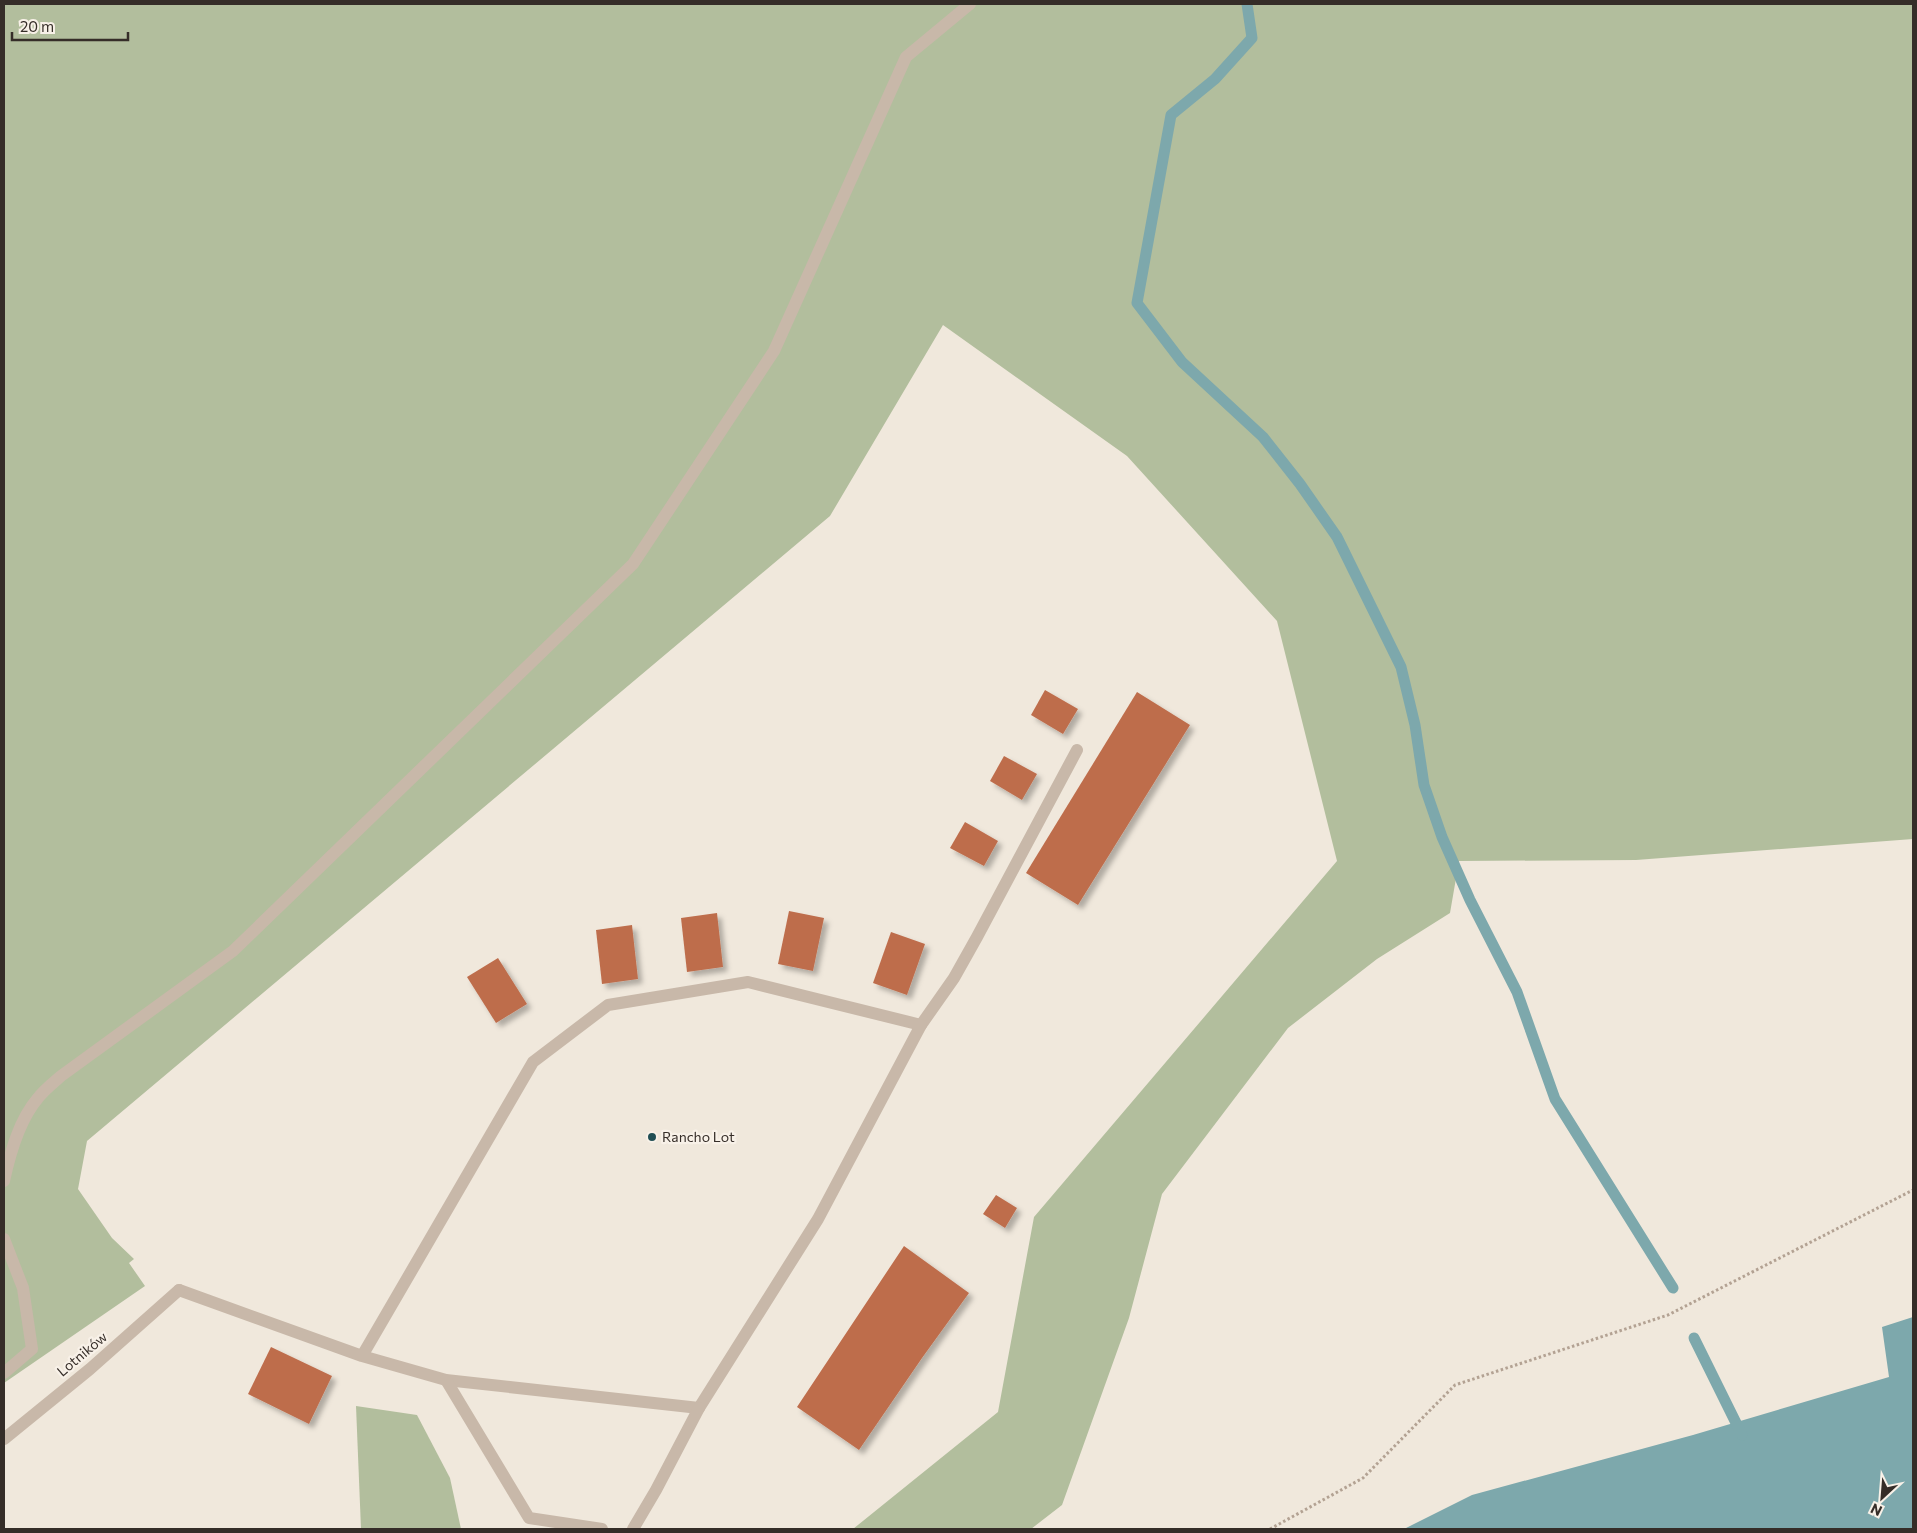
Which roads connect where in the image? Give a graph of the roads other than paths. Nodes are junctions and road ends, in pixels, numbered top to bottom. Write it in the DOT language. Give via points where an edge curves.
graph roads {
  1 [pos="970,4"];
  2 [pos="1077,750"];
  3 [pos="921,1025"];
  4 [pos="4,1181"];
  5 [pos="4,1239"];
  6 [pos="362,1356"];
  7 [pos="4,1373"];
  8 [pos="446,1380"];
  9 [pos="699,1408"];
  10 [pos="4,1440"];
  11 [pos="602,1529"];
  12 [pos="633,1529"];
  1 -- 4 [label="street" via="906,57 774,351 633,564 233,950 61,1076 38,1098 15,1140"];
  2 -- 3 [label="street" via="954,978"];
  3 -- 6 [label="street" via="748,982 608,1005 533,1062"];
  3 -- 9 [label="street" via="818,1219"];
  5 -- 7 [label="street" via="23,1288 32,1349"];
  6 -- 8 [label="street"];
  6 -- 10 [label="street, Lotników" via="179,1290"];
  8 -- 9 [label="street"];
  8 -- 11 [label="street" via="529,1518"];
  9 -- 12 [label="street"];
}
